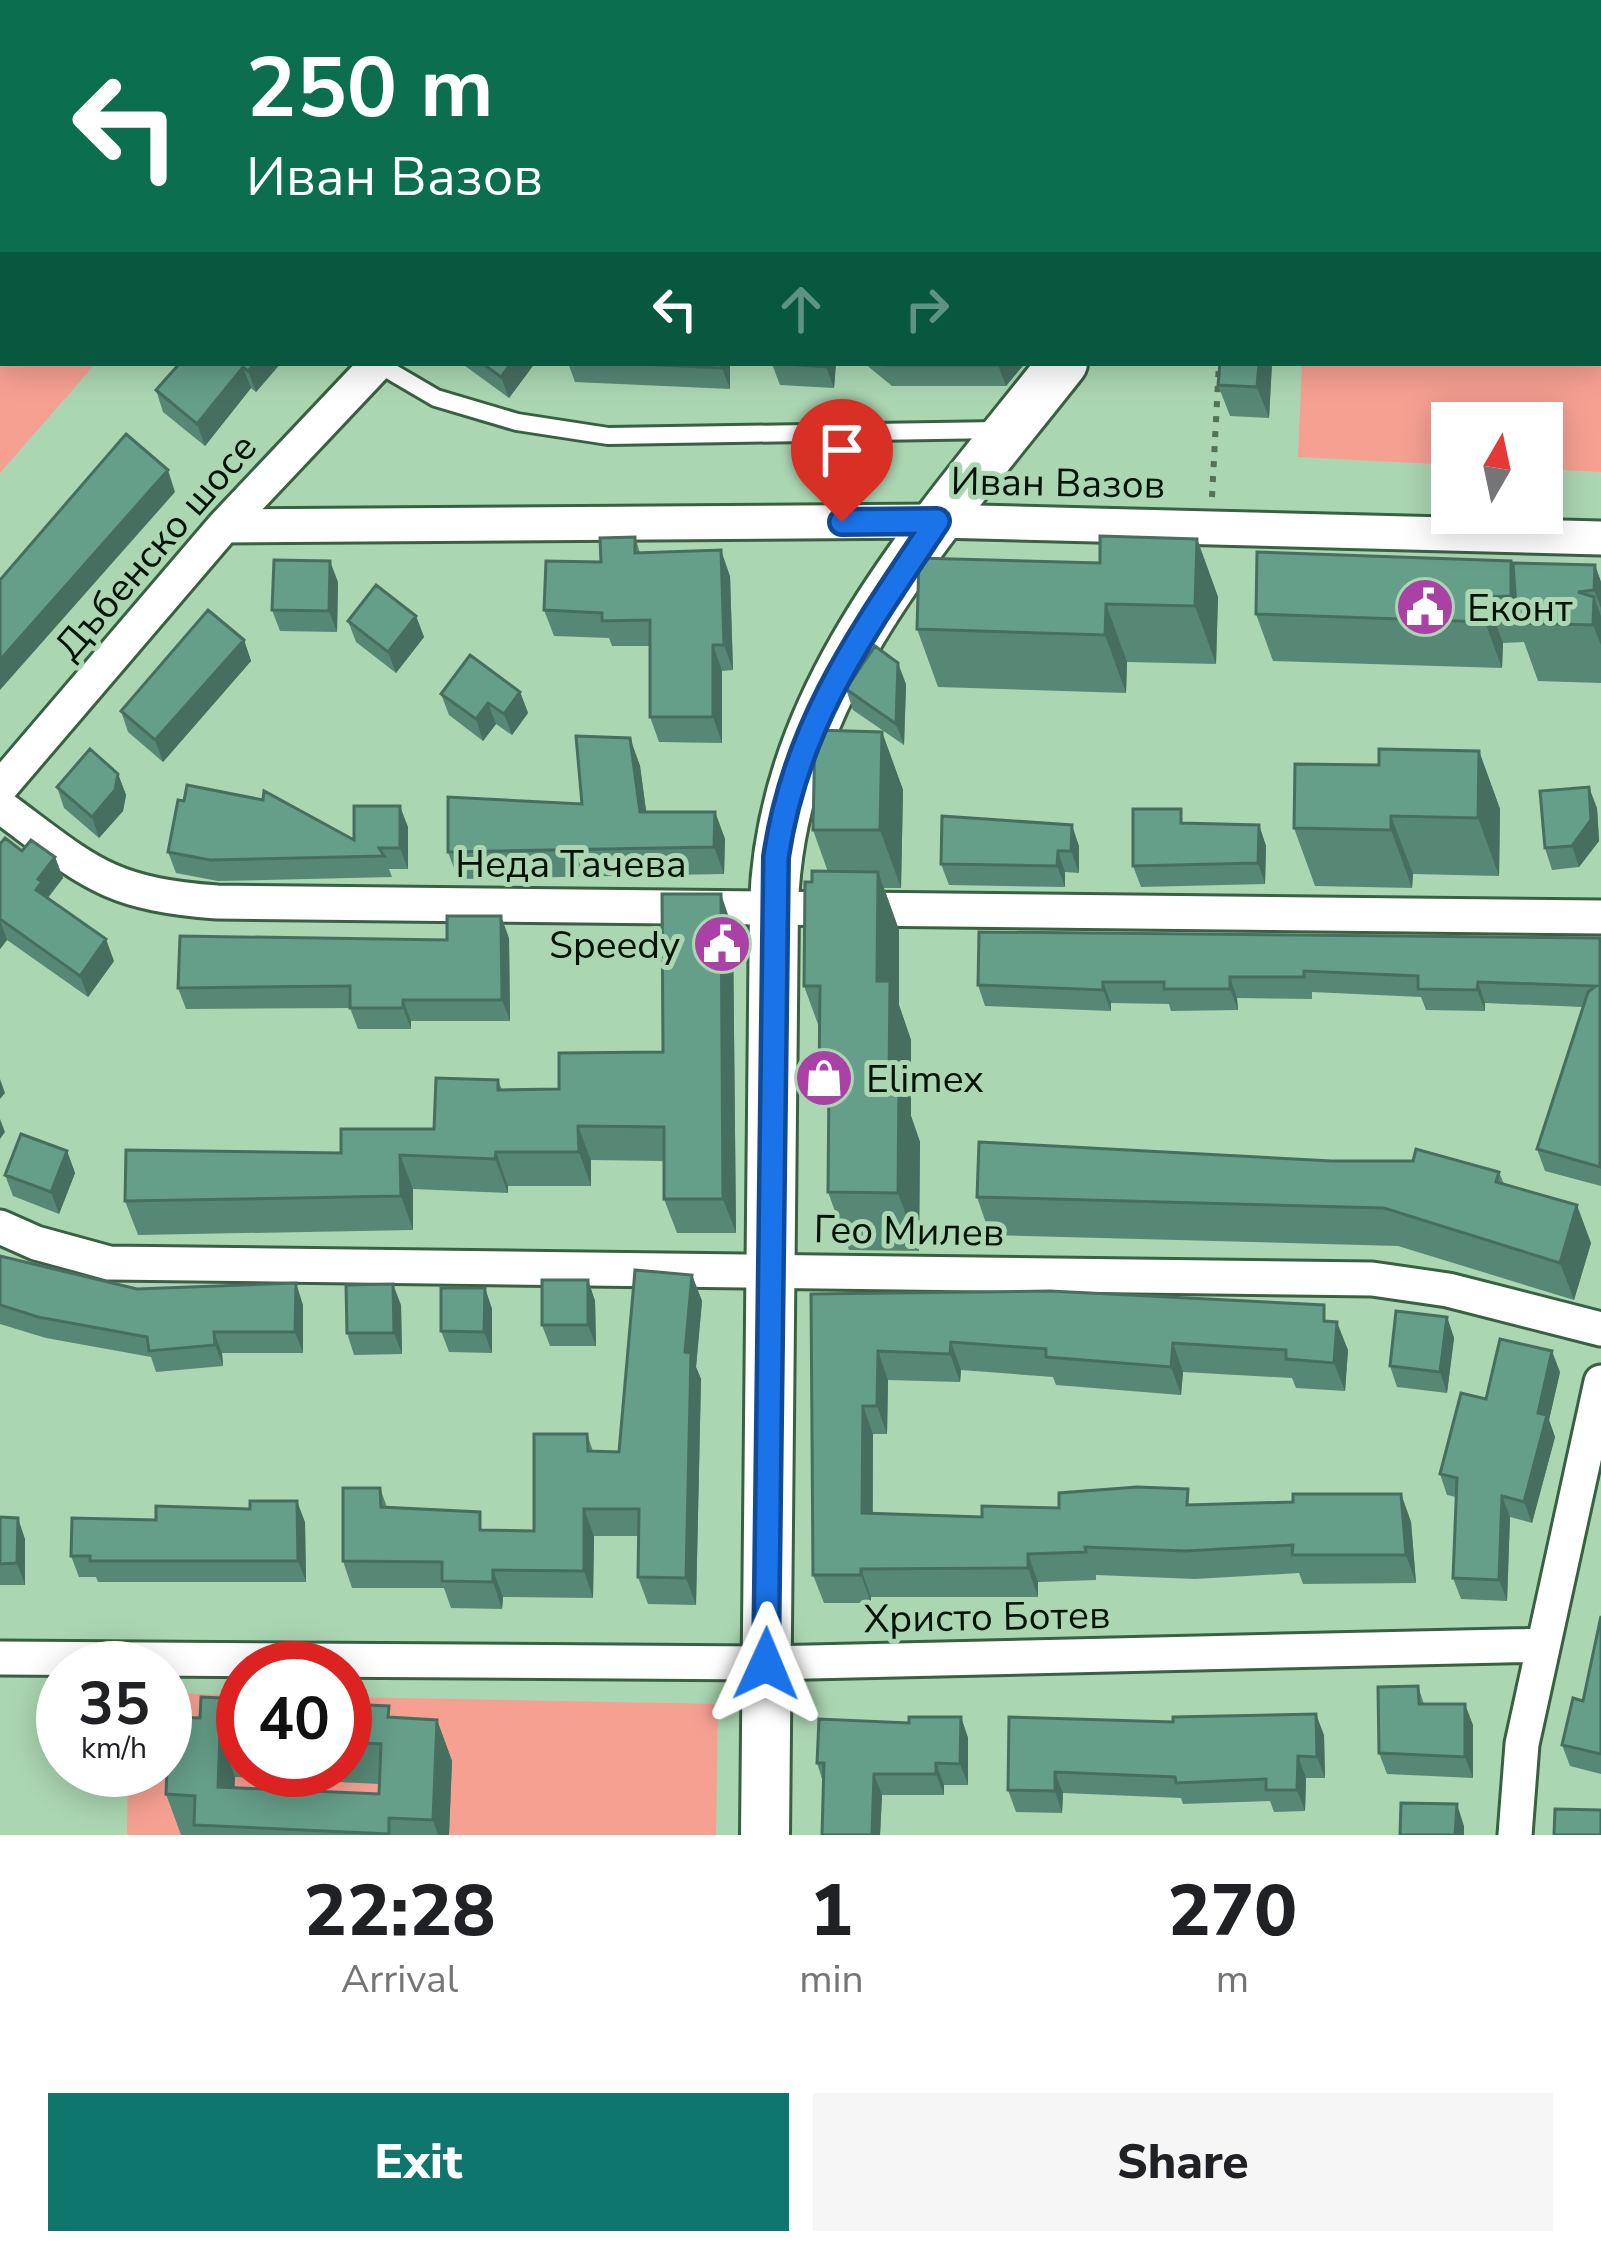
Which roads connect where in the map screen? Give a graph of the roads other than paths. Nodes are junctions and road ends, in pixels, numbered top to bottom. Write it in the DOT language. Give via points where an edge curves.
graph roads {
  1 [pos="375,366"];
  2 [pos="384,366"];
  3 [pos="1061,366"];
  4 [pos="1010,430"];
  5 [pos="937,521"];
  6 [pos="224,526"];
  7 [pos="1601,538"];
  8 [pos="0,788"];
  9 [pos="0,806"];
  10 [pos="774,905"];
  11 [pos="1601,917"];
  12 [pos="0,1227"];
  13 [pos="770,1270"];
  14 [pos="1601,1329"];
  15 [pos="1601,1382"];
  16 [pos="1588,1488"];
  17 [pos="1543,1645"];
  18 [pos="0,1658"];
  19 [pos="766,1664"];
  20 [pos="765,1835"];
  21 [pos="1515,1835"];
  1 -- 6 [label="street, Дъбенско шосе"];
  2 -- 4 [label="lane" via="456,404 608,436"];
  3 -- 4 [label="street"];
  4 -- 5 [label="street"];
  5 -- 6 [label="street, Иван Вазов"];
  5 -- 7 [label="street, Иван Вазов"];
  5 -- 10 [label="street" via="812,719 782,818"];
  6 -- 8 [label="street, Дъбенско шосе"];
  9 -- 10 [label="street, Неда Тачева" via="98,879 149,897"];
  10 -- 11 [label="street, Неда Тачева"];
  10 -- 13 [label="street"];
  12 -- 13 [label="street, Гео Милев" via="109,1263"];
  13 -- 14 [label="street, Гео Милев" via="1372,1279"];
  13 -- 19 [label="street"];
  15 -- 16 [label="street"];
  16 -- 17 [label="street"];
  17 -- 19 [label="street, Христо Ботев"];
  17 -- 21 [label="street" via="1522,1744"];
  18 -- 19 [label="street, Христо Ботев"];
  19 -- 20 [label="street"];
}
